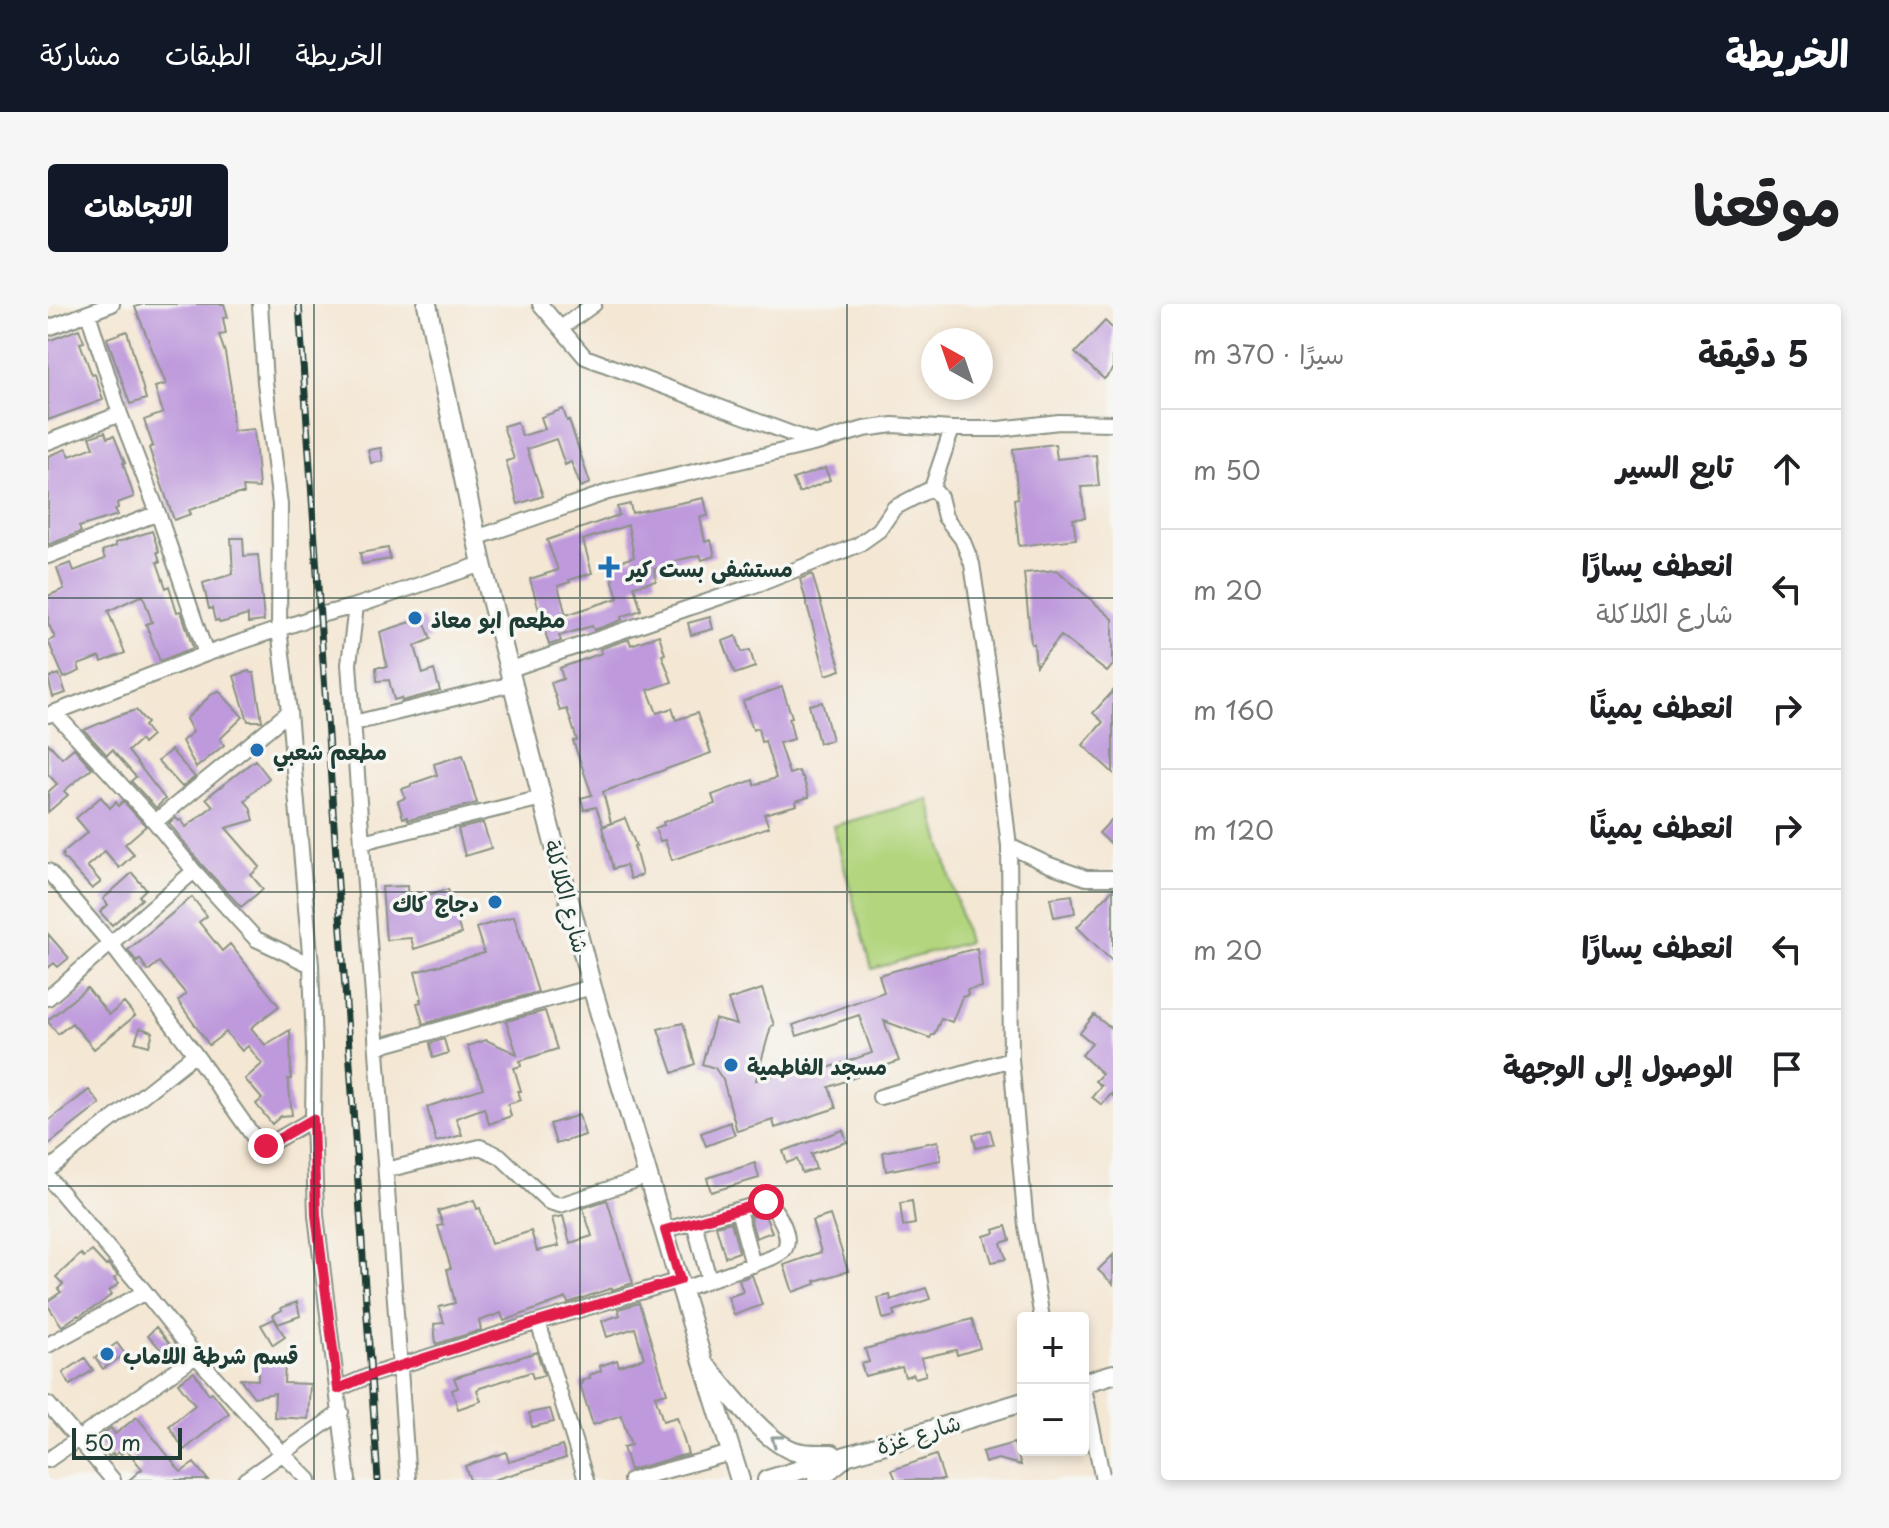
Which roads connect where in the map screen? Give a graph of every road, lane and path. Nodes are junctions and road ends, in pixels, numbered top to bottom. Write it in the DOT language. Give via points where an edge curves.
graph roads {
  1 [pos="112,304"];
  2 [pos="260,304"];
  3 [pos="427,304"];
  4 [pos="540,304"];
  5 [pos="594,304"];
  6 [pos="88,313"];
  7 [pos="48,328"];
  8 [pos="561,328"];
  9 [pos="120,414"];
  10 [pos="1113,423"];
  11 [pos="952,429"];
  12 [pos="48,442"];
  13 [pos="817,443"];
  14 [pos="932,488"];
  15 [pos="158,513"];
  16 [pos="476,538"];
  17 [pos="48,556"];
  18 [pos="482,564"];
  19 [pos="356,606"];
  20 [pos="279,629"];
  21 [pos="206,654"];
  22 [pos="510,677"];
  23 [pos="289,712"];
  24 [pos="51,714"];
  25 [pos="354,723"];
  26 [pos="542,798"];
  27 [pos="155,822"];
  28 [pos="362,842"];
  29 [pos="1009,846"];
  30 [pos="48,871"];
  31 [pos="194,871"];
  32 [pos="1113,878"];
  33 [pos="111,944"];
  34 [pos="311,965"];
  35 [pos="592,987"];
  36 [pos="48,998"];
  37 [pos="377,1047"];
  38 [pos="195,1054"];
  39 [pos="1011,1059"];
  40 [pos="880,1097"];
  41 [pos="313,1119"];
  42 [pos="48,1170"];
  43 [pos="386,1170"];
  44 [pos="649,1176"];
  45 [pos="48,1177"];
  46 [pos="738,1210"];
  47 [pos="694,1222"];
  48 [pos="665,1230"];
  49 [pos="753,1265"];
  50 [pos="709,1280"];
  51 [pos="681,1285"];
  52 [pos="145,1292"];
  53 [pos="1041,1312"];
  54 [pos="538,1322"];
  55 [pos="48,1345"];
  56 [pos="196,1356"];
  57 [pos="703,1362"];
  58 [pos="400,1366"];
  59 [pos="1113,1374"];
  60 [pos="1089,1381"];
  61 [pos="1083,1384"];
  62 [pos="338,1389"];
  63 [pos="48,1404"];
  64 [pos="1017,1404"];
  65 [pos="341,1412"];
  66 [pos="79,1440"];
  67 [pos="731,1453"];
  68 [pos="850,1453"];
  69 [pos="283,1454"];
  70 [pos="48,1460"];
  71 [pos="113,1480"];
  72 [pos="245,1480"];
  73 [pos="309,1480"];
  74 [pos="348,1480"];
  75 [pos="408,1480"];
  76 [pos="586,1480"];
  77 [pos="631,1480"];
  78 [pos="740,1480"];
  79 [pos="767,1480"];
  80 [pos="817,1480"];
  81 [pos="1103,1480"];
  1 -- 6 [label="street"];
  2 -- 20 [label="street" via="280,505"];
  3 -- 16 [label="main road, شارع الكلاكلة"];
  4 -- 8 [label="street"];
  5 -- 8 [label="street"];
  6 -- 7 [label="street"];
  6 -- 9 [label="street"];
  8 -- 13 [label="street" via="585,357"];
  9 -- 12 [label="street"];
  9 -- 15 [label="street"];
  10 -- 11 [label="street"];
  11 -- 13 [label="street" via="893,425"];
  11 -- 14 [label="street"];
  13 -- 16 [label="street" via="608,492"];
  14 -- 22 [label="street" via="894,508 879,530 858,545"];
  14 -- 29 [label="street" via="972,564"];
  15 -- 17 [label="street"];
  15 -- 21 [label="street"];
  16 -- 18 [label="main road, شارع الكلاكلة"];
  18 -- 19 [label="street"];
  18 -- 22 [label="main road, شارع الكلاكلة"];
  19 -- 20 [label="street"];
  19 -- 25 [label="street" via="349,664"];
  20 -- 21 [label="street"];
  20 -- 23 [label="street"];
  21 -- 24 [label="street"];
  22 -- 25 [label="street"];
  22 -- 26 [label="main road, شارع الكلاكلة"];
  23 -- 27 [label="street"];
  23 -- 34 [label="street"];
  24 -- 27 [label="street"];
  25 -- 28 [label="street"];
  26 -- 28 [label="street"];
  26 -- 35 [label="main road, شارع الكلاكلة"];
  27 -- 31 [label="street"];
  28 -- 37 [label="street"];
  29 -- 32 [label="street" via="1086,878"];
  29 -- 39 [label="street"];
  30 -- 33 [label="street"];
  31 -- 33 [label="street"];
  31 -- 34 [label="street" via="256,939"];
  33 -- 36 [label="street"];
  33 -- 38 [label="street"];
  34 -- 41 [label="street"];
  35 -- 37 [label="street"];
  35 -- 44 [label="main road, شارع الكلاكلة"];
  37 -- 43 [label="street"];
  38 -- 41 [label="street" via="262,1146"];
  38 -- 42 [label="street"];
  39 -- 40 [label="street"];
  39 -- 53 [label="street" via="1026,1226"];
  41 -- 62 [label="street" via="316,1215"];
  43 -- 44 [label="street" via="480,1147 500,1156 549,1202 560,1205"];
  43 -- 58 [label="street"];
  44 -- 48 [label="main road, شارع الكلاكلة"];
  45 -- 52 [label="street"];
  46 -- 47 [label="street"];
  46 -- 49 [label="street"];
  46 -- 49 [label="street" via="766,1202 783,1220 783,1252"];
  47 -- 48 [label="street"];
  47 -- 50 [label="street"];
  48 -- 51 [label="main road, شارع الكلاكلة"];
  49 -- 50 [label="street"];
  50 -- 51 [label="street"];
  51 -- 54 [label="street"];
  51 -- 57 [label="main road, شارع الكلاكلة"];
  52 -- 55 [label="street"];
  52 -- 56 [label="street"];
  54 -- 58 [label="street"];
  54 -- 76 [label="street"];
  56 -- 66 [label="street"];
  56 -- 69 [label="street"];
  57 -- 67 [label="main road, شارع الكلاكلة"];
  68 -- 57 [label="main road, one-way" via="809,1454 784,1447 761,1429"];
  58 -- 62 [label="street"];
  58 -- 75 [label="street"];
  59 -- 60 [label="main road"];
  61 -- 81 [label="street"];
  62 -- 65 [label="street"];
  63 -- 66 [label="street"];
  64 -- 68 [label="main road, شارع غزة"];
  65 -- 69 [label="street"];
  65 -- 74 [label="street"];
  66 -- 70 [label="street"];
  66 -- 71 [label="street"];
  67 -- 77 [label="street"];
  67 -- 78 [label="main road, شارع الكلاكلة"];
  68 -- 79 [label="main road, شارع غزة"];
  68 -- 80 [label="main road"];
  69 -- 72 [label="street"];
  69 -- 73 [label="street"];
}
